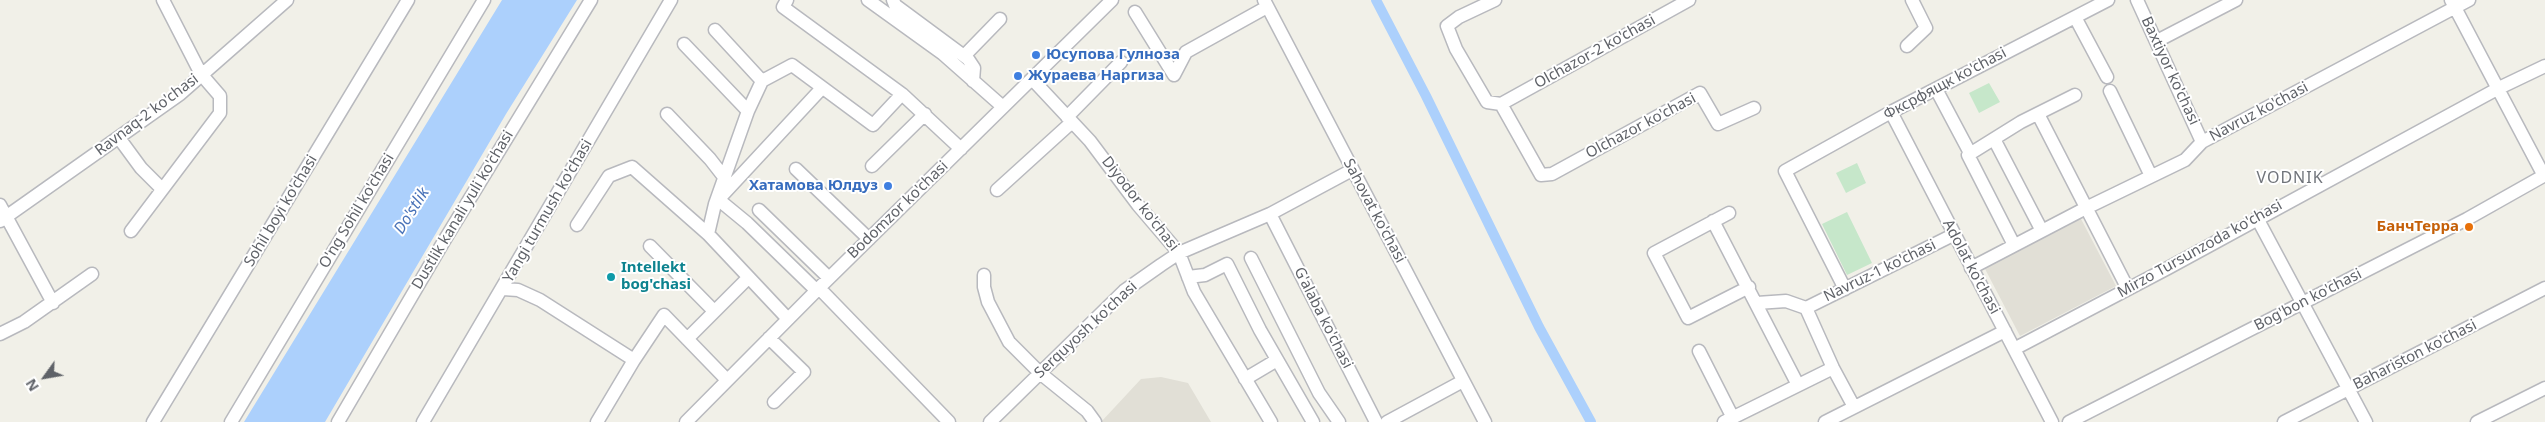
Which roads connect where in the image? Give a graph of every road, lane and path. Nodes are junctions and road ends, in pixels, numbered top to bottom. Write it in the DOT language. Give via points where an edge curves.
graph roads {
  1 [pos="163,0"];
  2 [pos="287,0"];
  3 [pos="408,0"];
  4 [pos="484,0"];
  5 [pos="591,0"];
  6 [pos="671,0"];
  7 [pos="788,0"];
  8 [pos="868,0"];
  9 [pos="893,0"];
  10 [pos="1112,0"];
  11 [pos="1495,0"];
  12 [pos="1689,0"];
  13 [pos="1912,0"];
  14 [pos="2108,0"];
  15 [pos="2137,0"];
  16 [pos="2236,0"];
  17 [pos="2469,0"];
  18 [pos="1265,3"];
  19 [pos="2453,4"];
  20 [pos="1475,5"];
  21 [pos="1135,12"];
  22 [pos="2075,17"];
  23 [pos="1000,19"];
  24 [pos="715,30"];
  25 [pos="2157,41"];
  26 [pos="684,44"];
  27 [pos="1907,46"];
  28 [pos="964,56"];
  29 [pos="1121,62"];
  30 [pos="2545,66"];
  31 [pos="201,74"];
  32 [pos="2106,77"];
  33 [pos="1032,79"];
  34 [pos="973,80"];
  35 [pos="762,81"];
  36 [pos="822,88"];
  37 [pos="2499,88"];
  38 [pos="1936,89"];
  39 [pos="2110,91"];
  40 [pos="902,94"];
  41 [pos="2075,96"];
  42 [pos="1502,104"];
  43 [pos="1003,107"];
  44 [pos="1754,108"];
  45 [pos="748,111"];
  46 [pos="1891,112"];
  47 [pos="667,114"];
  48 [pos="925,114"];
  49 [pos="2038,114"];
  50 [pos="1070,119"];
  51 [pos="119,138"];
  52 [pos="1994,139"];
  53 [pos="2202,142"];
  54 [pos="961,149"];
  55 [pos="1969,154"];
  56 [pos="872,166"];
  57 [pos="796,169"];
  58 [pos="1352,170"];
  59 [pos="2544,175"];
  60 [pos="2151,176"];
  61 [pos="724,177"];
  62 [pos="162,189"];
  63 [pos="997,190"];
  64 [pos="717,202"];
  65 [pos="0,205"];
  66 [pos="2086,208"];
  67 [pos="759,210"];
  68 [pos="1729,213"];
  69 [pos="1270,214"];
  70 [pos="2257,218"];
  71 [pos="3,219"];
  72 [pos="1713,221"];
  73 [pos="577,225"];
  74 [pos="132,231"];
  75 [pos="2042,231"];
  76 [pos="708,234"];
  77 [pos="1953,235"];
  78 [pos="869,239"];
  79 [pos="650,246"];
  80 [pos="2014,246"];
  81 [pos="1179,253"];
  82 [pos="1252,258"];
  83 [pos="1971,268"];
  84 [pos="92,274"];
  85 [pos="984,275"];
  86 [pos="1188,277"];
  87 [pos="748,278"];
  88 [pos="829,278"];
  89 [pos="1749,287"];
  90 [pos="2545,288"];
  91 [pos="503,289"];
  92 [pos="817,289"];
  93 [pos="1846,289"];
  94 [pos="2128,289"];
  95 [pos="54,302"];
  96 [pos="1757,303"];
  97 [pos="2303,303"];
  98 [pos="1806,308"];
  99 [pos="714,311"];
  100 [pos="788,319"];
  101 [pos="2005,331"];
  102 [pos="0,334"];
  103 [pos="769,338"];
  104 [pos="687,339"];
  105 [pos="2014,349"];
  106 [pos="1699,351"];
  107 [pos="634,360"];
  108 [pos="1277,360"];
  109 [pos="1833,368"];
  110 [pos="1040,373"];
  111 [pos="1245,379"];
  112 [pos="726,380"];
  113 [pos="1463,381"];
  114 [pos="1798,385"];
  115 [pos="2545,388"];
  116 [pos="2349,389"];
  117 [pos="774,402"];
  118 [pos="1854,407"];
  119 [pos="1728,420"];
  120 [pos="153,422"];
  121 [pos="231,422"];
  122 [pos="338,422"];
  123 [pos="424,422"];
  124 [pos="597,422"];
  125 [pos="686,422"];
  126 [pos="949,422"];
  127 [pos="990,422"];
  128 [pos="1096,422"];
  129 [pos="1270,422"];
  130 [pos="1313,422"];
  131 [pos="1339,422"];
  132 [pos="1376,422"];
  133 [pos="1387,422"];
  134 [pos="1485,422"];
  135 [pos="1825,422"];
  136 [pos="2052,422"];
  137 [pos="2069,422"];
  138 [pos="2284,422"];
  139 [pos="2366,422"];
  140 [pos="2476,422"];
  1 -- 31 [label="street"];
  2 -- 31 [label="street, Ravnaq-2 ko'chasi"];
  3 -- 120 [label="street, Sohil boyi ko'chasi"];
  4 -- 121 [label="street, O'ng Sohil ko'chasi"];
  5 -- 122 [label="street, Dustlik kanali yuli ko'chasi" via="444,240"];
  6 -- 91 [label="street, Yangi turmush ko'chasi"];
  7 -- 40 [label="street" via="783,7"];
  8 -- 34 [label="street"];
  9 -- 28 [label="street" via="895,5"];
  10 -- 33 [label="street, Bodomzor ko'chasi"];
  11 -- 20 [label="street"];
  12 -- 42 [label="street, Olchazor-2 ko'chasi"];
  13 -- 27 [label="street" via="1926,28"];
  14 -- 22 [label="street, Фксрфящк ko'chasi"];
  15 -- 25 [label="street, Baxtiyor ko'chasi"];
  16 -- 25 [label="street"];
  17 -- 19 [label="street, Navruz ko'chasi"];
  18 -- 21 [label="street" via="1186,52 1174,75"];
  18 -- 58 [label="street, Sahovat ko'chasi"];
  19 -- 37 [label="street"];
  19 -- 53 [label="street, Navruz ko'chasi"];
  20 -- 42 [label="street" via="1447,26 1456,49 1487,102"];
  22 -- 32 [label="street"];
  22 -- 38 [label="street, Фксрфящк ko'chasi"];
  23 -- 28 [label="street"];
  24 -- 35 [label="street"];
  25 -- 53 [label="street, Baxtiyor ko'chasi"];
  26 -- 45 [label="street"];
  28 -- 34 [label="street" via="974,68"];
  29 -- 50 [label="street"];
  30 -- 37 [label="street, Mirzo Tursunzoda ko'chasi"];
  31 -- 51 [label="street, Ravnaq-2 ko'chasi" via="180,94"];
  31 -- 62 [label="street" via="220,96 220,113"];
  33 -- 43 [label="street, Bodomzor ko'chasi"];
  33 -- 50 [label="street, Diyodor ko'chasi"];
  34 -- 43 [label="street"];
  35 -- 36 [label="street" via="792,64"];
  35 -- 45 [label="street"];
  36 -- 40 [label="street" via="873,125"];
  36 -- 64 [label="street"];
  37 -- 59 [label="street"];
  37 -- 70 [label="street, Mirzo Tursunzoda ko'chasi"];
  38 -- 46 [label="street, Фксрфящк ko'chasi"];
  38 -- 55 [label="street"];
  39 -- 60 [label="street"];
  40 -- 48 [label="street"];
  41 -- 49 [label="street"];
  42 -- 44 [label="street, Olchazor ko'chasi" via="1541,175 1552,174 1700,93 1718,124"];
  43 -- 54 [label="street, Bodomzor ko'chasi"];
  45 -- 61 [label="street"];
  46 -- 77 [label="street, Adolat ko'chasi"];
  46 -- 93 [label="street, Фксрфящк ko'chasi" via="1785,171"];
  47 -- 61 [label="street"];
  48 -- 54 [label="street"];
  48 -- 56 [label="street"];
  49 -- 52 [label="street"];
  49 -- 66 [label="street"];
  50 -- 63 [label="street"];
  50 -- 81 [label="street, Diyodor ko'chasi"];
  51 -- 62 [label="street" via="141,168"];
  51 -- 71 [label="street, Ravnaq-2 ko'chasi"];
  52 -- 55 [label="street"];
  52 -- 75 [label="street"];
  53 -- 60 [label="street, Navruz ko'chasi" via="2185,160"];
  54 -- 78 [label="street, Bodomzor ko'chasi"];
  55 -- 80 [label="street"];
  57 -- 78 [label="street"];
  58 -- 69 [label="street, Serquyosh ko'chasi"];
  58 -- 113 [label="street, Sahovat ko'chasi"];
  59 -- 97 [label="street, Bog'bon ko'chasi" via="2467,219"];
  60 -- 66 [label="street, Navruz ko'chasi"];
  61 -- 64 [label="street"];
  62 -- 74 [label="street"];
  64 -- 76 [label="street"];
  64 -- 92 [label="street" via="747,223"];
  65 -- 71 [label="street"];
  66 -- 75 [label="street, Navruz ko'chasi"];
  66 -- 94 [label="street"];
  67 -- 88 [label="street"];
  68 -- 72 [label="street"];
  69 -- 81 [label="street, Serquyosh ko'chasi"];
  69 -- 132 [label="street, G'alaba ko'chasi"];
  70 -- 94 [label="street, Mirzo Tursunzoda ko'chasi"];
  70 -- 97 [label="street"];
  71 -- 95 [label="street"];
  72 -- 89 [label="street"];
  72 -- 89 [label="street" via="1654,253 1688,318"];
  73 -- 76 [label="street" via="609,176 632,167"];
  75 -- 80 [label="street, Navruz ko'chasi"];
  76 -- 87 [label="street"];
  77 -- 83 [label="street, Adolat ko'chasi"];
  77 -- 93 [label="street, Navruz-1 ko'chasi"];
  78 -- 88 [label="street, Bodomzor ko'chasi"];
  79 -- 99 [label="street"];
  80 -- 83 [label="street, Navruz ko'chasi"];
  81 -- 86 [label="street, Diyodor ko'chasi"];
  81 -- 110 [label="street, Serquyosh ko'chasi" via="1124,291"];
  82 -- 131 [label="street" via="1319,393"];
  83 -- 101 [label="street, Adolat ko'chasi"];
  84 -- 95 [label="street"];
  85 -- 110 [label="street" via="988,302 1009,342"];
  86 -- 108 [label="street" via="1205,275 1227,264"];
  86 -- 111 [label="street, Diyodor ko'chasi"];
  87 -- 99 [label="street"];
  87 -- 100 [label="street"];
  88 -- 92 [label="street, Bodomzor ko'chasi"];
  89 -- 96 [label="street"];
  90 -- 116 [label="street, Bahariston ko'chasi"];
  91 -- 107 [label="street" via="518,290 540,300"];
  91 -- 123 [label="street, Yangi turmush ko'chasi"];
  92 -- 100 [label="street, Bodomzor ko'chasi"];
  92 -- 126 [label="street"];
  93 -- 98 [label="street, Navruz-1 ko'chasi"];
  94 -- 105 [label="street, Mirzo Tursunzoda ko'chasi"];
  95 -- 102 [label="street"];
  96 -- 98 [label="street" via="1786,301"];
  96 -- 114 [label="street"];
  97 -- 116 [label="street"];
  97 -- 137 [label="street, Bog'bon ko'chasi"];
  98 -- 109 [label="street"];
  99 -- 104 [label="street"];
  100 -- 103 [label="street, Bodomzor ko'chasi"];
  101 -- 105 [label="street, Adolat ko'chasi"];
  101 -- 118 [label="street"];
  103 -- 112 [label="street, Bodomzor ko'chasi"];
  103 -- 117 [label="street" via="804,372"];
  104 -- 107 [label="street" via="664,316"];
  104 -- 112 [label="street"];
  105 -- 136 [label="street, Adolat ko'chasi"];
  106 -- 119 [label="street"];
  107 -- 124 [label="street"];
  108 -- 111 [label="street"];
  108 -- 130 [label="street"];
  109 -- 114 [label="street"];
  109 -- 118 [label="street"];
  110 -- 127 [label="street, Serquyosh ko'chasi"];
  110 -- 128 [label="street"];
  111 -- 129 [label="street, Diyodor ko'chasi"];
  112 -- 125 [label="street, Bodomzor ko'chasi"];
  113 -- 133 [label="street"];
  113 -- 134 [label="street, Sahovat ko'chasi"];
  114 -- 119 [label="street"];
  115 -- 140 [label="street"];
  116 -- 138 [label="street, Bahariston ko'chasi"];
  116 -- 139 [label="street"];
  118 -- 135 [label="street"];
}
